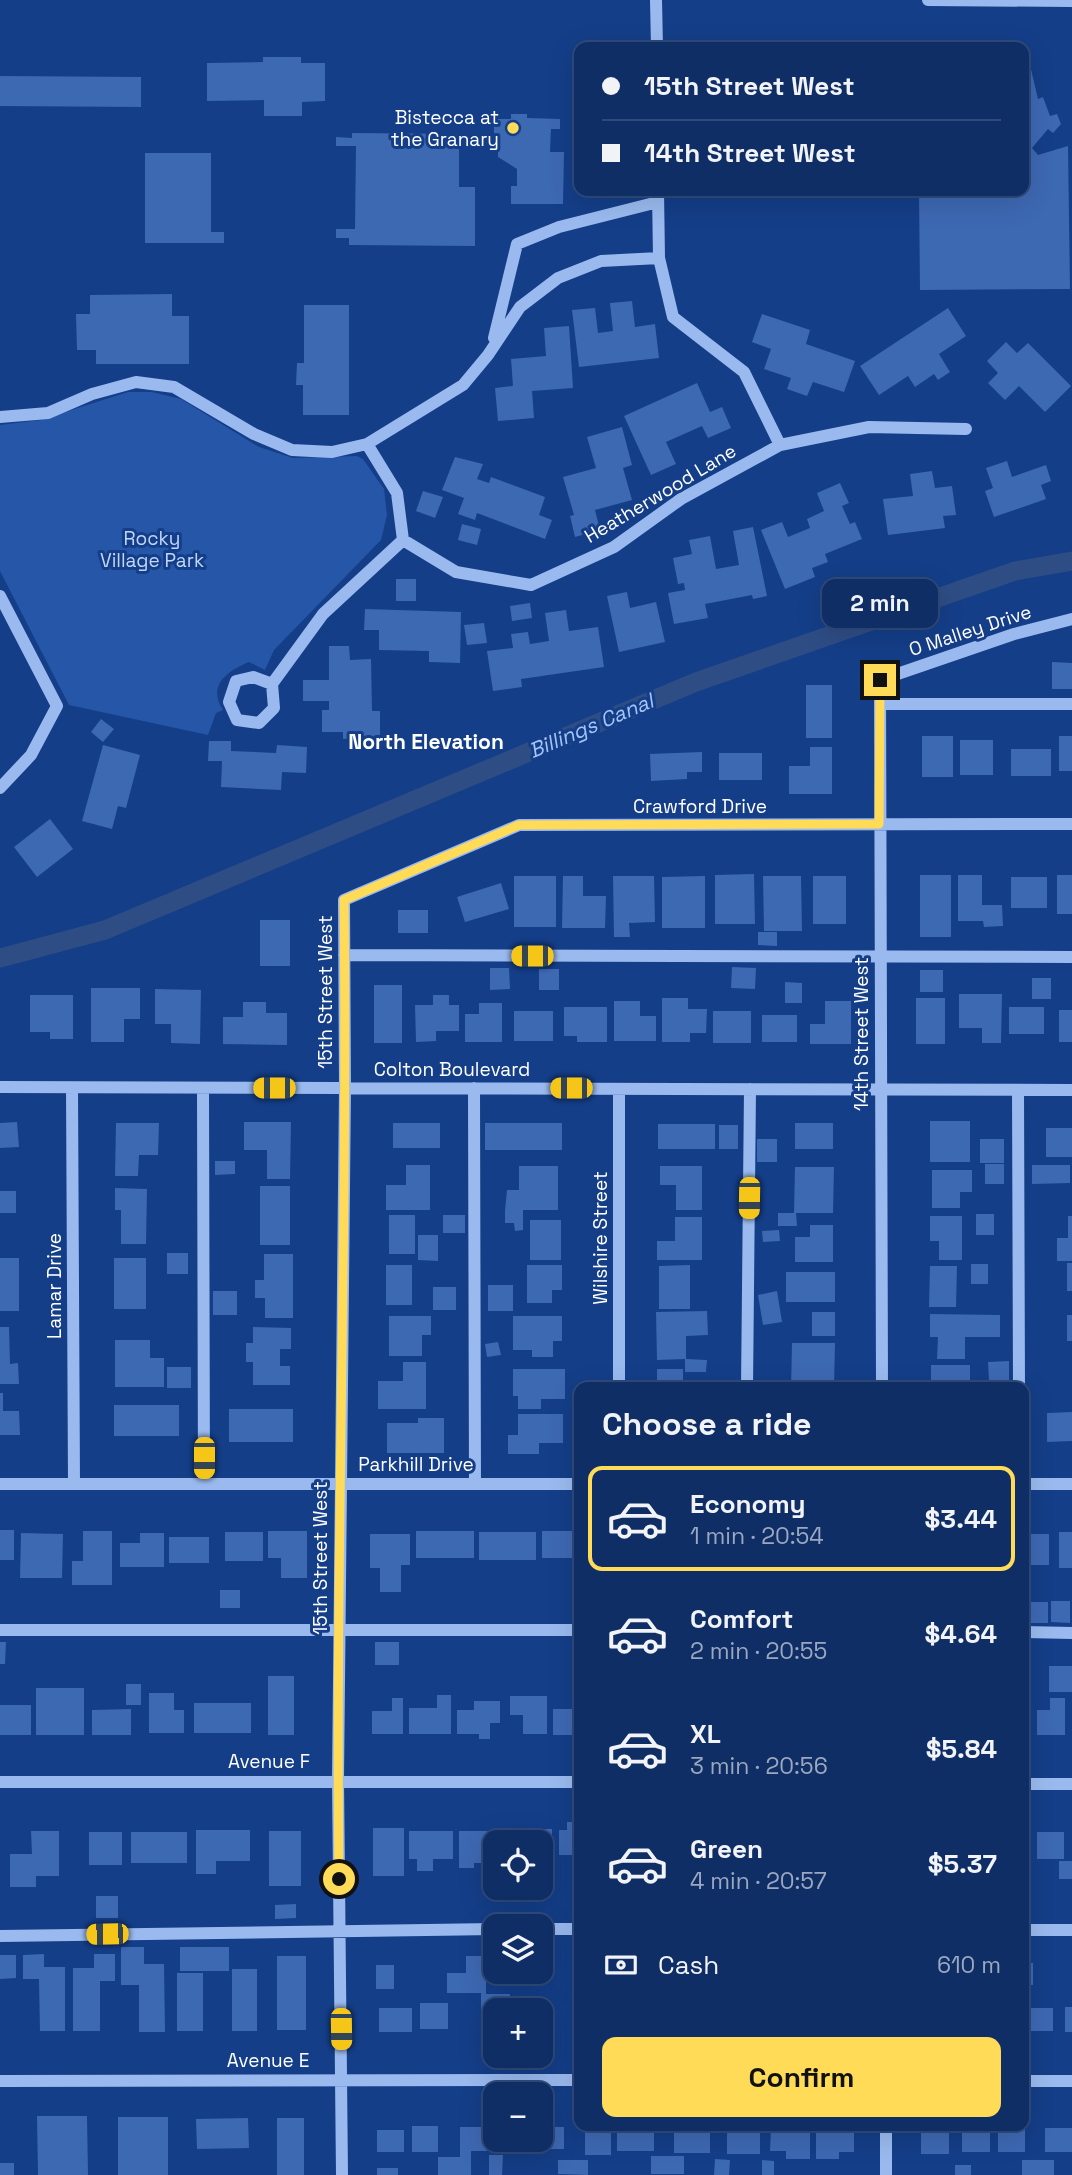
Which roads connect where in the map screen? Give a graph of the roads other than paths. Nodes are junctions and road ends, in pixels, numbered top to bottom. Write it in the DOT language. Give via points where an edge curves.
graph roads {
  1 [pos="656,0"];
  2 [pos="929,0"];
  3 [pos="1072,1"];
  4 [pos="657,42"];
  5 [pos="658,196"];
  6 [pos="659,258"];
  7 [pos="488,355"];
  8 [pos="0,416"];
  9 [pos="966,429"];
  10 [pos="367,444"];
  11 [pos="780,445"];
  12 [pos="403,541"];
  13 [pos="0,596"];
  14 [pos="1072,619"];
  15 [pos="880,680"];
  16 [pos="272,684"];
  17 [pos="880,704"];
  18 [pos="1072,704"];
  19 [pos="0,788"];
  20 [pos="879,824"];
  21 [pos="1072,824"];
  22 [pos="344,900"];
  23 [pos="344,955"];
  24 [pos="880,956"];
  25 [pos="1072,957"];
  26 [pos="0,1087"];
  27 [pos="72,1088"];
  28 [pos="203,1088"];
  29 [pos="345,1088"];
  30 [pos="474,1088"];
  31 [pos="619,1089"];
  32 [pos="750,1089"];
  33 [pos="880,1089"];
  34 [pos="1018,1090"];
  35 [pos="1072,1090"];
  36 [pos="619,1382"];
  37 [pos="747,1382"];
  38 [pos="881,1382"];
  39 [pos="1019,1382"];
  40 [pos="339,1483"];
  41 [pos="1072,1483"];
  42 [pos="0,1484"];
  43 [pos="74,1484"];
  44 [pos="204,1484"];
  45 [pos="475,1484"];
  46 [pos="574,1484"];
  47 [pos="1029,1484"];
  48 [pos="340,1629"];
  49 [pos="0,1630"];
  50 [pos="574,1630"];
  51 [pos="1029,1632"];
  52 [pos="1072,1633"];
  53 [pos="338,1780"];
  54 [pos="0,1782"];
  55 [pos="574,1782"];
  56 [pos="1029,1784"];
  57 [pos="1072,1784"];
  58 [pos="340,1929"];
  59 [pos="483,1929"];
  60 [pos="553,1929"];
  61 [pos="574,1929"];
  62 [pos="1029,1930"];
  63 [pos="1072,1930"];
  64 [pos="0,1936"];
  65 [pos="342,2079"];
  66 [pos="574,2080"];
  67 [pos="0,2081"];
  68 [pos="1029,2081"];
  69 [pos="1072,2081"];
  70 [pos="886,2131"];
  71 [pos="342,2175"];
  72 [pos="886,2175"];
  1 -- 4 [label="street"];
  2 -- 3 [label="street"];
  5 -- 6 [label="street"];
  5 -- 7 [label="street" via="517,244"];
  6 -- 7 [label="street" via="601,261 558,278 520,307"];
  6 -- 11 [label="street" via="673,317 744,372"];
  7 -- 10 [label="street" via="463,385"];
  8 -- 10 [label="street" via="48,413 136,382 174,387 254,434 292,450 332,452"];
  9 -- 11 [label="street, Heatherwood Lane" via="869,427"];
  10 -- 12 [label="street" via="397,493"];
  11 -- 12 [label="street, Heatherwood Lane" via="681,499 614,547 531,585 456,572"];
  12 -- 16 [label="street" via="323,614"];
  13 -- 19 [label="street" via="57,706 31,755"];
  14 -- 15 [label="street, O Malley Drive"];
  15 -- 17 [label="street, 14th Street West"];
  17 -- 18 [label="street"];
  17 -- 20 [label="street, 14th Street West"];
  20 -- 21 [label="street, Crawford Drive"];
  20 -- 22 [label="street, Crawford Drive" via="519,825"];
  20 -- 24 [label="street, 14th Street West"];
  22 -- 23 [label="street, 15th Street West"];
  23 -- 24 [label="street"];
  23 -- 29 [label="street, 15th Street West"];
  24 -- 25 [label="street"];
  24 -- 33 [label="street, 14th Street West"];
  26 -- 27 [label="street, Colton Boulevard"];
  27 -- 28 [label="street, Colton Boulevard"];
  27 -- 43 [label="street, Lamar Drive"];
  28 -- 29 [label="street, Colton Boulevard"];
  28 -- 44 [label="street"];
  29 -- 30 [label="street, Colton Boulevard"];
  29 -- 40 [label="street, 15th Street West"];
  30 -- 31 [label="street, Colton Boulevard"];
  30 -- 45 [label="street"];
  31 -- 32 [label="street, Colton Boulevard"];
  31 -- 36 [label="street, Wilshire Street"];
  32 -- 33 [label="street, Colton Boulevard"];
  32 -- 37 [label="street"];
  33 -- 34 [label="street, Colton Boulevard"];
  33 -- 38 [label="street, 14th Street West"];
  34 -- 35 [label="street, Colton Boulevard"];
  34 -- 39 [label="street"];
  40 -- 44 [label="street, Parkhill Drive"];
  40 -- 45 [label="street, Parkhill Drive"];
  40 -- 48 [label="street, 15th Street West"];
  41 -- 47 [label="street"];
  42 -- 43 [label="street, Parkhill Drive"];
  43 -- 44 [label="street, Parkhill Drive"];
  45 -- 46 [label="street, Parkhill Drive"];
  48 -- 49 [label="street"];
  48 -- 50 [label="street"];
  48 -- 53 [label="street, 15th Street West"];
  51 -- 52 [label="street"];
  53 -- 54 [label="street, Avenue F"];
  53 -- 55 [label="street, Avenue F"];
  53 -- 58 [label="street, 15th Street West"];
  56 -- 57 [label="street"];
  58 -- 59 [label="street"];
  58 -- 64 [label="street"];
  58 -- 65 [label="street, 15th Street West"];
  60 -- 61 [label="street"];
  62 -- 63 [label="street"];
  65 -- 66 [label="street, Avenue E"];
  65 -- 67 [label="street, Avenue E"];
  65 -- 71 [label="street, 15th Street West"];
  68 -- 69 [label="street"];
  70 -- 72 [label="street"];
}
